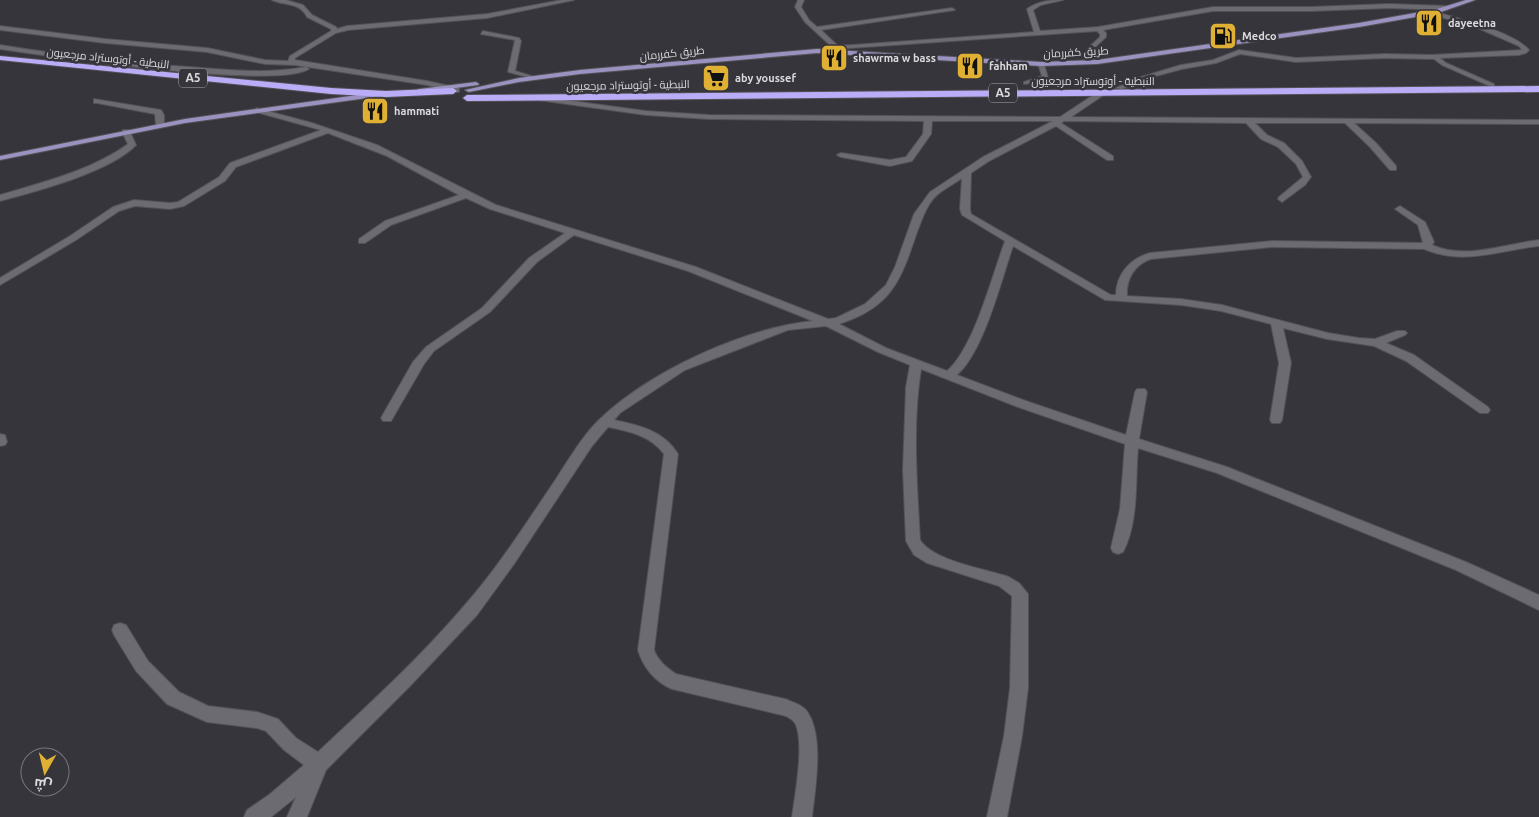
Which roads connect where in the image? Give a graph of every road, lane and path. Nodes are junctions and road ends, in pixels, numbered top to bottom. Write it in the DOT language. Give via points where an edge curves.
graph roads {
  1 [pos="275,0"];
  2 [pos="572,0"];
  3 [pos="801,0"];
  4 [pos="1060,0"];
  5 [pos="1472,0"];
  6 [pos="1407,3"];
  7 [pos="1447,8"];
  8 [pos="952,10"];
  9 [pos="1430,12"];
  10 [pos="0,28"];
  11 [pos="817,29"];
  12 [pos="1098,29"];
  13 [pos="334,32"];
  14 [pos="483,33"];
  15 [pos="1038,33"];
  16 [pos="1252,40"];
  17 [pos="0,46"];
  18 [pos="836,47"];
  19 [pos="817,51"];
  20 [pos="1239,52"];
  21 [pos="1434,57"];
  22 [pos="0,58"];
  23 [pos="1098,62"];
  24 [pos="0,63"];
  25 [pos="295,63"];
  26 [pos="1041,64"];
  27 [pos="315,67"];
  28 [pos="181,69"];
  29 [pos="168,75"];
  30 [pos="533,78"];
  31 [pos="518,80"];
  32 [pos="1026,84"];
  33 [pos="1539,84"];
  34 [pos="1492,85"];
  35 [pos="1120,88"];
  36 [pos="1539,89"];
  37 [pos="452,92"];
  38 [pos="1104,92"];
  39 [pos="470,93"];
  40 [pos="386,94"];
  41 [pos="352,97"];
  42 [pos="534,97"];
  43 [pos="97,101"];
  44 [pos="259,110"];
  45 [pos="928,118"];
  46 [pos="1058,121"];
  47 [pos="1249,121"];
  48 [pos="1347,121"];
  49 [pos="1539,122"];
  50 [pos="160,126"];
  51 [pos="326,130"];
  52 [pos="126,132"];
  53 [pos="841,155"];
  54 [pos="0,158"];
  55 [pos="1110,158"];
  56 [pos="1393,168"];
  57 [pos="967,172"];
  58 [pos="466,195"];
  59 [pos="0,198"];
  60 [pos="1282,199"];
  61 [pos="1400,209"];
  62 [pos="574,231"];
  63 [pos="362,241"];
  64 [pos="1010,241"];
  65 [pos="1539,243"];
  66 [pos="1426,246"];
  67 [pos="0,282"];
  68 [pos="1122,299"];
  69 [pos="1276,322"];
  70 [pos="829,323"];
  71 [pos="1401,333"];
  72 [pos="1376,343"];
  73 [pos="916,364"];
  74 [pos="948,376"];
  75 [pos="1141,392"];
  76 [pos="1484,410"];
  77 [pos="387,418"];
  78 [pos="1276,420"];
  79 [pos="604,422"];
  80 [pos="1132,441"];
  81 [pos="1118,548"];
  82 [pos="1539,603"];
  83 [pos="120,630"];
  84 [pos="320,764"];
  85 [pos="254,817"];
  86 [pos="297,817"];
  87 [pos="802,817"];
  88 [pos="997,817"];
  1 -- 13 [label="street" via="305,8 310,16 334,28"];
  2 -- 13 [label="street" via="487,16 370,25"];
  3 -- 11 [label="street" via="798,7"];
  4 -- 15 [label="street" via="1030,9"];
  5 -- 7 [label="main road, طريق كفررمان"];
  6 -- 7 [label="street"];
  6 -- 9 [label="street"];
  6 -- 12 [label="street" via="1209,6"];
  7 -- 9 [label="main road, طريق كفررمان"];
  8 -- 11 [label="street"];
  9 -- 16 [label="main road, طريق كفررمان"];
  9 -- 21 [label="street" via="1474,25 1521,45 1528,52"];
  10 -- 25 [label="street" via="207,50 265,62"];
  11 -- 18 [label="street"];
  12 -- 15 [label="street"];
  12 -- 23 [label="street" via="1103,37 1090,49"];
  13 -- 25 [label="street" via="292,57 291,61"];
  14 -- 30 [label="street" via="517,40 511,72"];
  15 -- 18 [label="street"];
  16 -- 20 [label="street"];
  16 -- 23 [label="main road, طريق كفررمان"];
  17 -- 28 [label="street" via="61,57"];
  18 -- 19 [label="street"];
  19 -- 26 [label="main road, طريق كفررمان"];
  19 -- 30 [label="main road, طريق كفررمان"];
  20 -- 21 [label="street" via="1296,60"];
  20 -- 35 [label="street" via="1214,62 1143,78"];
  21 -- 34 [label="street"];
  22 -- 29 [label="highway, النبطية - أوتوستراد مرجعيون / A5"];
  23 -- 26 [label="main road, طريق كفررمان"];
  24 -- 41 [label="highway, النبطية - أوتوستراد مرجعيون / A5"];
  25 -- 27 [label="street"];
  26 -- 32 [label="street" via="1046,77"];
  27 -- 28 [label="street" via="275,73"];
  27 -- 37 [label="street"];
  28 -- 29 [label="street"];
  29 -- 40 [label="highway, النبطية - أوتوستراد مرجعيون / A5"];
  30 -- 31 [label="main road, طريق كفررمان"];
  31 -- 37 [label="main road"];
  31 -- 39 [label="main road, طريق كفررمان"];
  33 -- 34 [label="highway, النبطية - أوتوستراد مرجعيون / A5"];
  34 -- 35 [label="highway, النبطية - أوتوستراد مرجعيون / A5"];
  35 -- 39 [label="highway, النبطية - أوتوستراد مرجعيون / A5"];
  36 -- 38 [label="highway, النبطية - أوتوستراد مرجعيون / A5"];
  37 -- 39 [label="highway, A5"];
  37 -- 40 [label="highway, النبطية - أوتوستراد مرجعيون / A5"];
  37 -- 41 [label="highway, النبطية - أوتوستراد مرجعيون / A5"];
  38 -- 42 [label="highway, النبطية - أوتوستراد مرجعيون / A5"];
  38 -- 46 [label="street"];
  39 -- 42 [label="highway, النبطية - أوتوستراد مرجعيون / A5"];
  40 -- 41 [label="main road"];
  41 -- 44 [label="main road"];
  42 -- 45 [label="street" via="662,115"];
  43 -- 50 [label="street" via="158,112"];
  44 -- 50 [label="main road"];
  44 -- 51 [label="street"];
  45 -- 46 [label="street"];
  45 -- 53 [label="street" via="927,134 909,159 890,163"];
  46 -- 47 [label="street"];
  46 -- 55 [label="street"];
  46 -- 57 [label="street"];
  47 -- 48 [label="street"];
  47 -- 60 [label="street" via="1264,136 1281,145 1299,163 1307,177"];
  48 -- 49 [label="street"];
  48 -- 56 [label="street"];
  50 -- 52 [label="main road"];
  51 -- 58 [label="street" via="391,155"];
  51 -- 67 [label="street" via="233,165 222,179 181,204 134,203 119,207"];
  52 -- 54 [label="main road"];
  52 -- 59 [label="street" via="132,145 114,158 72,176"];
  57 -- 64 [label="street" via="965,210 968,215"];
  57 -- 70 [label="street" via="933,194 923,206 890,286 868,306"];
  58 -- 62 [label="street" via="493,207"];
  58 -- 63 [label="street" via="388,224"];
  61 -- 66 [label="street" via="1422,224 1429,242"];
  62 -- 70 [label="street" via="692,269"];
  62 -- 77 [label="street" via="533,260 486,310 430,349"];
  64 -- 68 [label="street" via="1101,295"];
  64 -- 74 [label="street" via="966,356"];
  65 -- 66 [label="street" via="1465,255 1442,254"];
  66 -- 68 [label="street" via="1273,244 1150,256 1135,262 1130,268 1122,285"];
  68 -- 69 [label="street" via="1222,308"];
  69 -- 72 [label="street" via="1327,336"];
  69 -- 78 [label="street" via="1284,363"];
  70 -- 73 [label="street"];
  70 -- 79 [label="street" via="786,327 681,367 637,394"];
  71 -- 72 [label="street"];
  72 -- 76 [label="street" via="1410,358"];
  73 -- 74 [label="street"];
  73 -- 88 [label="street" via="912,387 910,470 913,541 932,559 1004,581 1020,594 1018,688 1013,736"];
  74 -- 80 [label="street"];
  75 -- 80 [label="street"];
  79 -- 84 [label="street" via="471,610"];
  79 -- 87 [label="street" via="639,430 666,445 672,454 646,650 649,661 672,680 779,706 800,716 808,742"];
  80 -- 81 [label="street" via="1128,508"];
  80 -- 82 [label="street" via="1283,494 1461,566"];
  83 -- 84 [label="street" via="142,666 172,698 207,714 272,725 290,744"];
  84 -- 85 [label="street"];
  84 -- 86 [label="street"];
}
